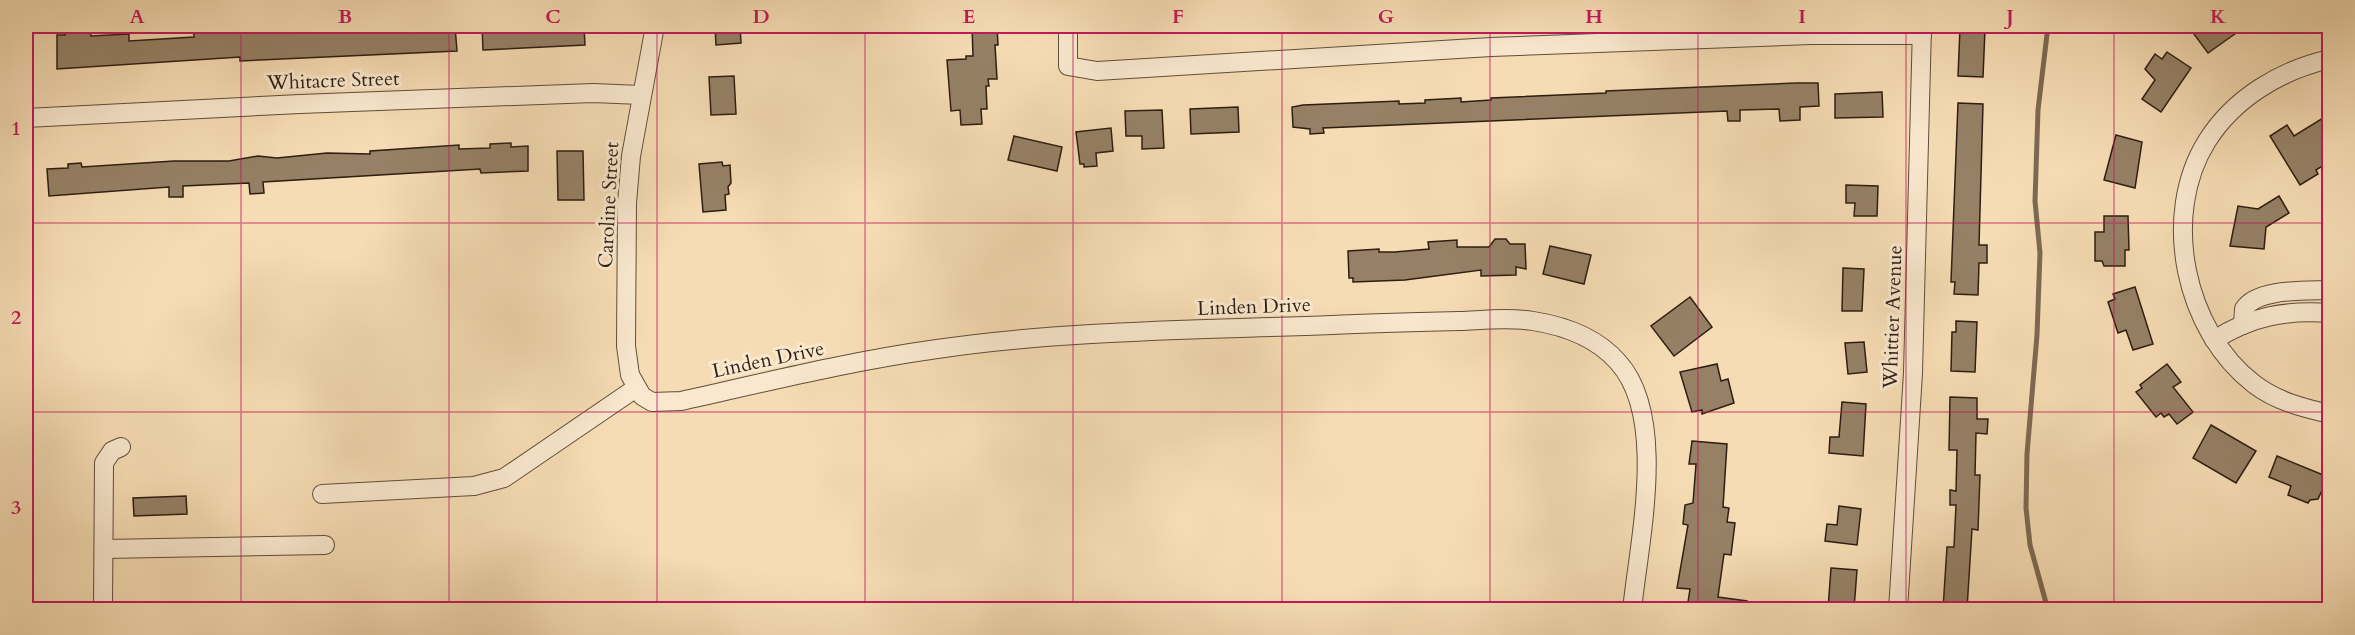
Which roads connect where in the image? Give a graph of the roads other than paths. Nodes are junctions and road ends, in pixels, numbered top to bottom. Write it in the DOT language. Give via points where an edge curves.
graph roads {
  1 [pos="655,26"];
  2 [pos="1068,26"];
  3 [pos="1922,30"];
  4 [pos="2330,59"];
  5 [pos="641,95"];
  6 [pos="26,118"];
  7 [pos="2330,290"];
  8 [pos="2330,313"];
  9 [pos="2243,325"];
  10 [pos="2214,340"];
  11 [pos="636,388"];
  12 [pos="2330,414"];
  13 [pos="122,447"];
  14 [pos="322,494"];
  15 [pos="325,544"];
  16 [pos="104,549"];
  17 [pos="103,609"];
  18 [pos="1632,609"];
  19 [pos="1898,609"];
  1 -- 5 [label="street, Caroline Street"];
  2 -- 3 [label="street" via="1068,66 1097,71 1491,47"];
  3 -- 19 [label="street, Whittier Avenue" via="1914,373"];
  4 -- 10 [label="street" via="2267,83 2208,139 2199,156 2185,212 2184,247 2195,301"];
  5 -- 6 [label="street, Whitacre Street" via="592,93"];
  5 -- 11 [label="street, Caroline Street" via="627,203 626,346"];
  7 -- 9 [label="street" via="2254,298 2244,309"];
  8 -- 9 [label="street" via="2287,312"];
  9 -- 10 [label="street"];
  10 -- 12 [label="street" via="2255,385 2292,404"];
  11 -- 14 [label="street" via="504,478 474,486"];
  11 -- 18 [label="street, Linden Drive" via="652,402 665,403 934,349 994,342 1177,331 1503,320 1555,325 1584,335 1609,353 1632,379 1640,399 1647,452"];
  13 -- 16 [label="street" via="112,451 104,463"];
  15 -- 16 [label="street"];
  16 -- 17 [label="street"];
}
